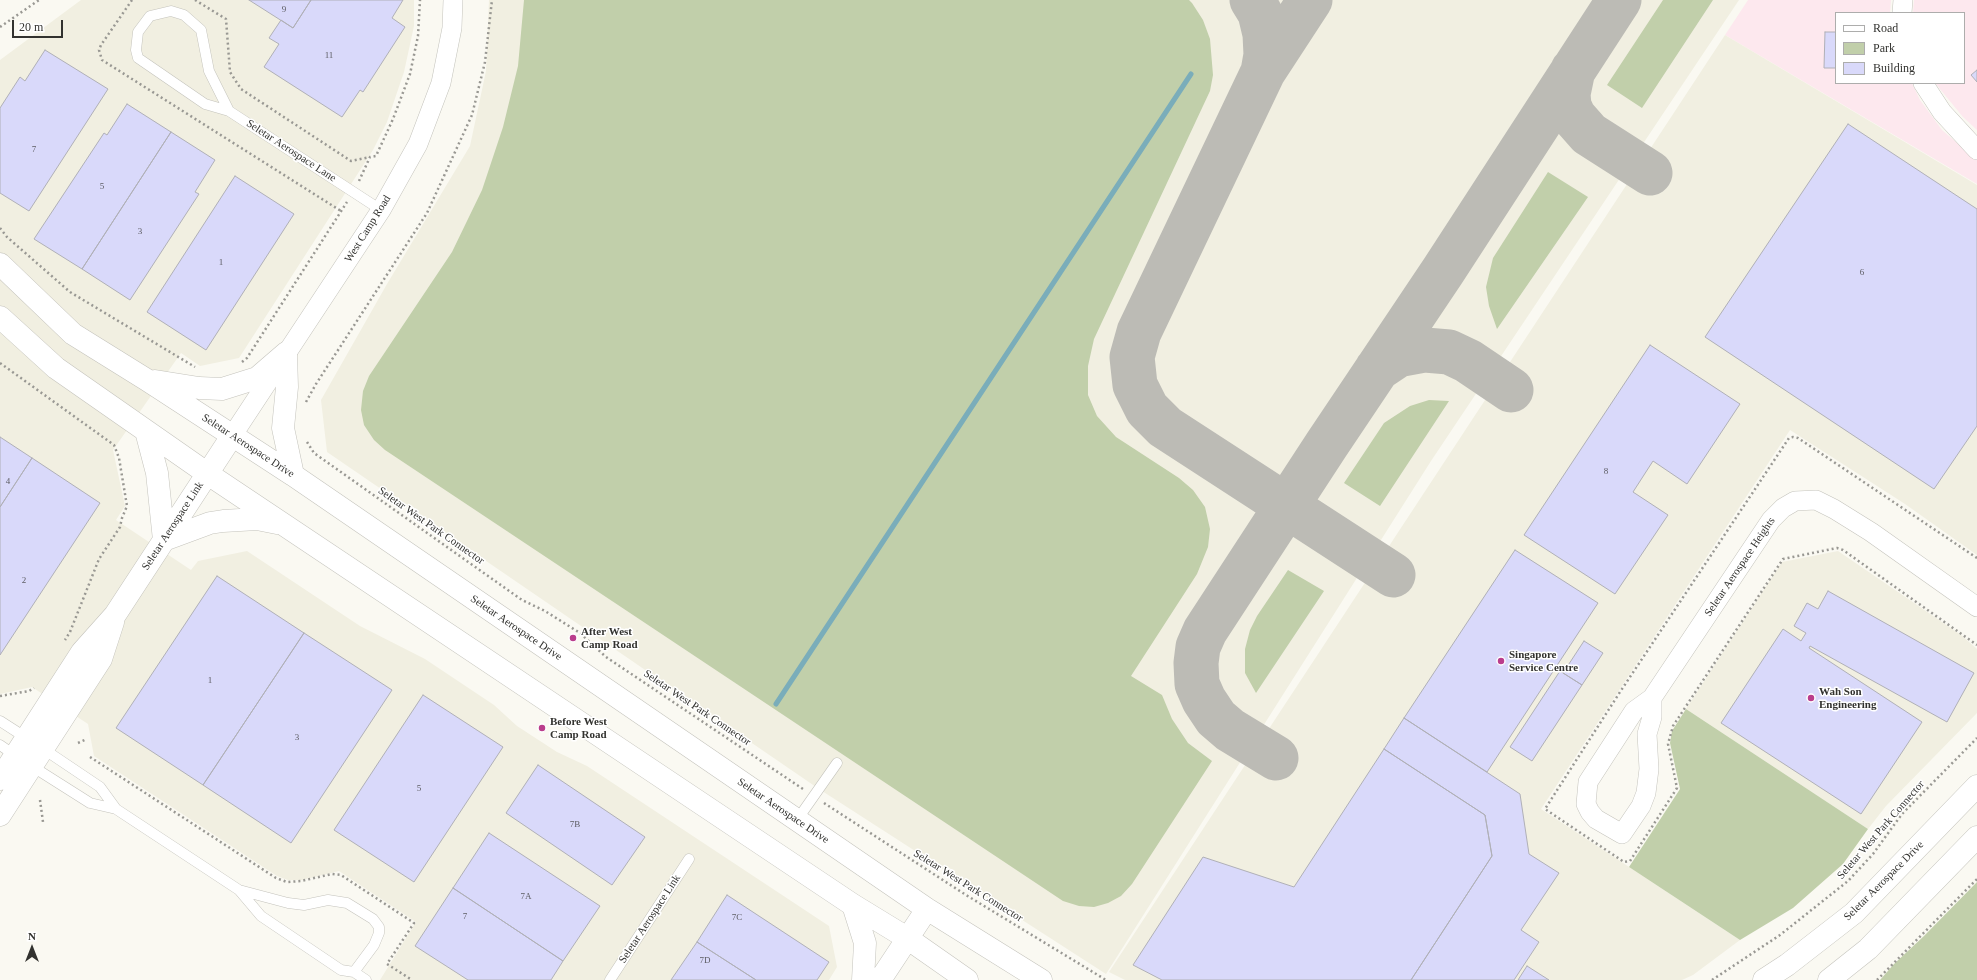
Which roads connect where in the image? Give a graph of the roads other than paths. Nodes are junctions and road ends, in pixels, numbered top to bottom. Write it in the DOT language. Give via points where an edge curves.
graph roads {
  1 [pos="453,0"];
  2 [pos="1903,0"];
  3 [pos="1902,12"];
  4 [pos="1924,84"];
  5 [pos="229,111"];
  6 [pos="1977,150"];
  7 [pos="381,210"];
  8 [pos="0,264"];
  9 [pos="0,317"];
  10 [pos="286,353"];
  11 [pos="147,380"];
  12 [pos="146,431"];
  13 [pos="232,436"];
  14 [pos="208,474"];
  15 [pos="293,475"];
  16 [pos="282,523"];
  17 [pos="164,540"];
  18 [pos="1977,607"];
  19 [pos="1652,698"];
  20 [pos="0,720"];
  21 [pos="24,751"];
  22 [pos="837,763"];
  23 [pos="0,779"];
  24 [pos="1977,786"];
  25 [pos="116,809"];
  26 [pos="0,815"];
  27 [pos="797,820"];
  28 [pos="1977,837"];
  29 [pos="689,859"];
  30 [pos="239,890"];
  31 [pos="853,906"];
  32 [pos="926,909"];
  33 [pos="907,938"];
  34 [pos="354,972"];
  35 [pos="366,980"];
  36 [pos="610,980"];
  37 [pos="863,980"];
  38 [pos="880,980"];
  39 [pos="967,980"];
  40 [pos="1041,980"];
  41 [pos="1764,980"];
  42 [pos="1829,980"];
  1 -- 7 [label="street, West Camp Road" via="452,28 441,83 418,144"];
  2 -- 3 [label="street"];
  4 -- 6 [label="street" via="1942,112"];
  5 -- 5 [label="lane, Seletar Aerospace Lane" via="205,104 138,58 138,32 150,16 171,11 184,16 201,30 209,71"];
  5 -- 7 [label="lane, Seletar Aerospace Lane"];
  7 -- 10 [label="street, West Camp Road"];
  8 -- 11 [label="street, Seletar Aerospace Drive" via="73,334"];
  9 -- 12 [label="street" via="56,368"];
  10 -- 11 [label="street" via="257,378 222,389"];
  10 -- 13 [label="street, West Camp Road"];
  10 -- 15 [label="street" via="284,428"];
  11 -- 13 [label="street, Seletar Aerospace Drive"];
  12 -- 14 [label="street"];
  12 -- 17 [label="street" via="157,474"];
  13 -- 14 [label="street, Seletar Aerospace Link"];
  13 -- 15 [label="street, Seletar Aerospace Drive"];
  14 -- 16 [label="street"];
  14 -- 17 [label="street, Seletar Aerospace Link"];
  15 -- 27 [label="street, Seletar Aerospace Drive"];
  16 -- 17 [label="street" via="257,519 230,520 210,523"];
  16 -- 31 [label="street"];
  17 -- 21 [label="street, Seletar Aerospace Link" via="115,615 101,659"];
  18 -- 19 [label="street, Seletar Aerospace Heights" via="1834,509 1816,500 1795,501 1771,520"];
  19 -- 19 [label="street, Seletar Aerospace Heights" via="1646,793 1641,806 1622,834 1596,819 1590,812 1586,804 1588,782 1634,711"];
  20 -- 21 [label="lane"];
  21 -- 23 [label="street, Seletar Aerospace Link"];
  21 -- 25 [label="lane" via="90,803"];
  21 -- 25 [label="lane" via="100,787"];
  21 -- 26 [label="street"];
  22 -- 27 [label="lane"];
  24 -- 41 [label="street, Seletar Aerospace Drive" via="1854,913 1788,965"];
  25 -- 30 [label="lane"];
  27 -- 32 [label="street, Seletar Aerospace Drive"];
  28 -- 42 [label="street" via="1868,949"];
  29 -- 36 [label="lane, Seletar Aerospace Link"];
  30 -- 34 [label="lane" via="261,916 341,970"];
  30 -- 34 [label="lane" via="304,905 328,900 347,903 373,920 379,927 379,933 374,945"];
  31 -- 33 [label="street"];
  31 -- 37 [label="street" via="865,943"];
  32 -- 33 [label="street"];
  32 -- 40 [label="street, Seletar Aerospace Drive"];
  33 -- 38 [label="street"];
  33 -- 39 [label="street"];
  34 -- 35 [label="lane"];
}
